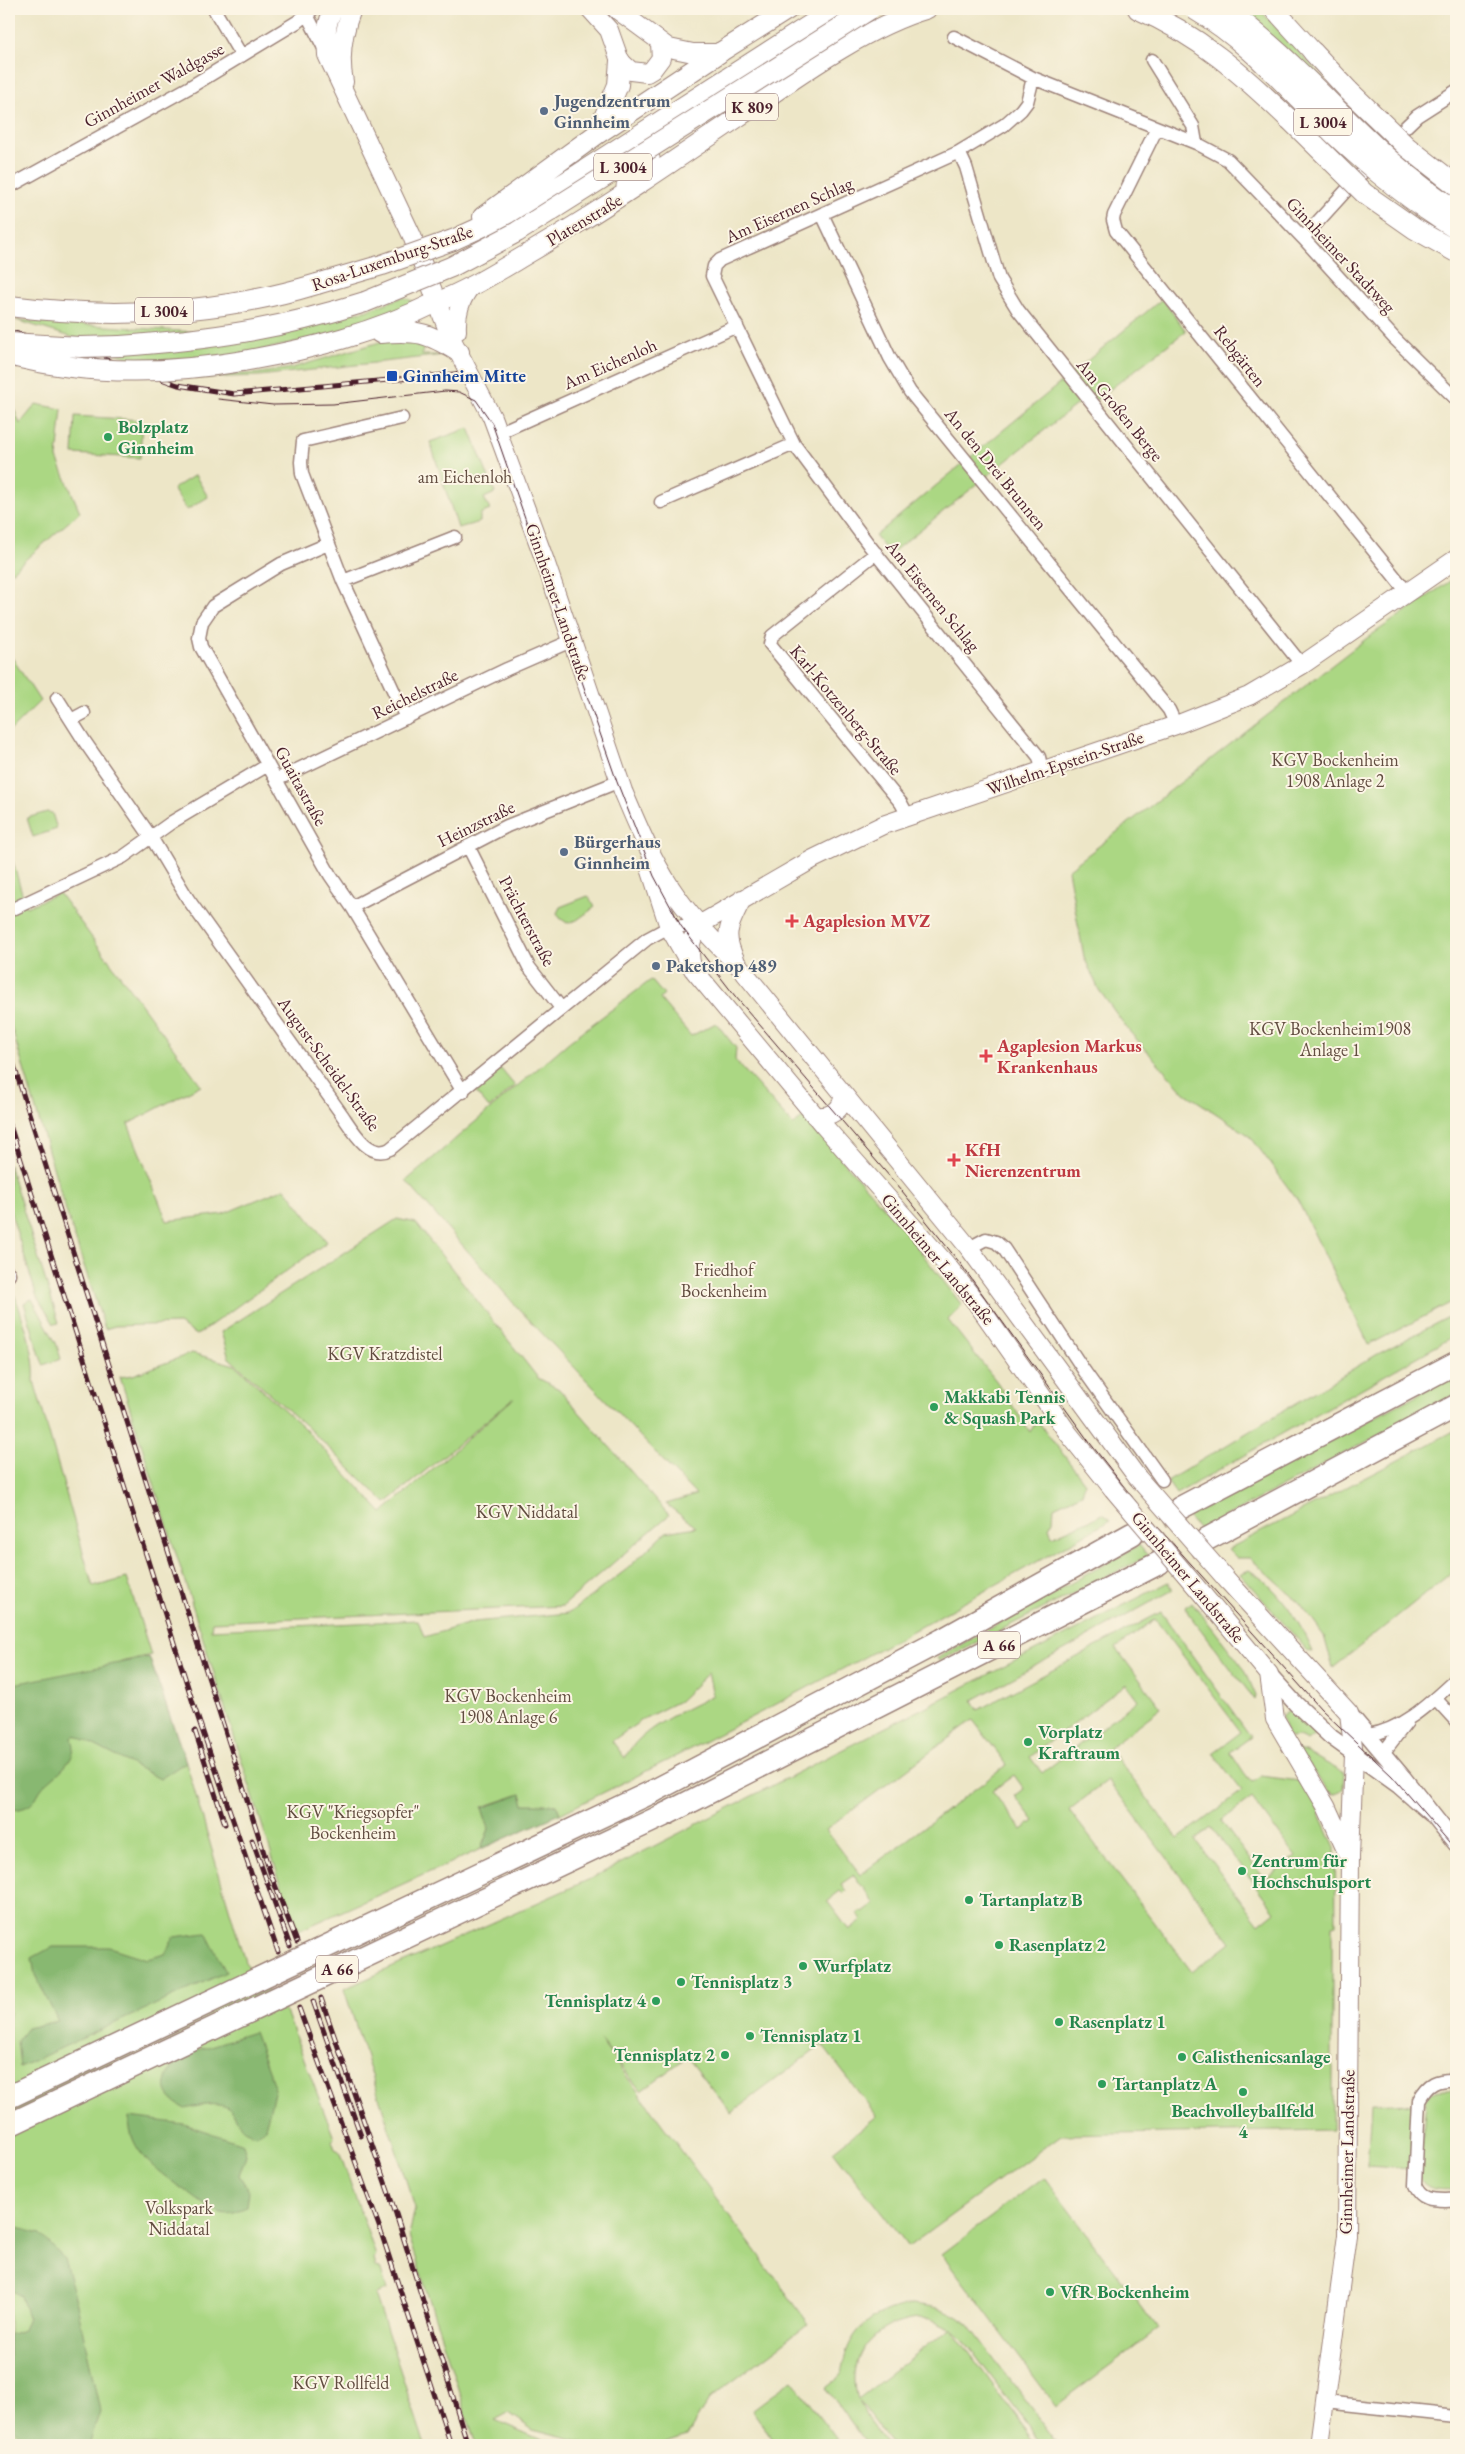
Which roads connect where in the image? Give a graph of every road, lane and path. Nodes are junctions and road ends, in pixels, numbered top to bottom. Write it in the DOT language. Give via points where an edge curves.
graph roads {
  1 [pos="214,9"];
  2 [pos="334,9"];
  3 [pos="352,9"];
  4 [pos="590,9"];
  5 [pos="616,9"];
  6 [pos="789,9"];
  7 [pos="835,9"];
  8 [pos="870,9"];
  9 [pos="1138,9"];
  10 [pos="1194,9"];
  11 [pos="1225,9"];
  12 [pos="1274,9"];
  13 [pos="920,10"];
  14 [pos="308,11"];
  15 [pos="954,37"];
  16 [pos="660,44"];
  17 [pos="1313,52"];
  18 [pos="719,54"];
  19 [pos="241,55"];
  20 [pos="327,55"];
  21 [pos="1152,60"];
  22 [pos="620,61"];
  23 [pos="1033,78"];
  24 [pos="1456,91"];
  25 [pos="348,99"];
  26 [pos="1157,128"];
  27 [pos="597,134"];
  28 [pos="1196,143"];
  29 [pos="959,152"];
  30 [pos="650,158"];
  31 [pos="1456,185"];
  32 [pos="9,187"];
  33 [pos="606,206"];
  34 [pos="1456,210"];
  35 [pos="822,214"];
  36 [pos="1456,229"];
  37 [pos="1303,238"];
  38 [pos="453,240"];
  39 [pos="1456,252"];
  40 [pos="471,286"];
  41 [pos="438,298"];
  42 [pos="9,306"];
  43 [pos="737,326"];
  44 [pos="457,331"];
  45 [pos="360,334"];
  46 [pos="9,343"];
  47 [pos="459,352"];
  48 [pos="9,355"];
  49 [pos="473,377"];
  50 [pos="1456,399"];
  51 [pos="402,418"];
  52 [pos="498,433"];
  53 [pos="794,444"];
  54 [pos="662,502"];
  55 [pos="455,537"];
  56 [pos="328,544"];
  57 [pos="876,553"];
  58 [pos="1456,553"];
  59 [pos="1456,559"];
  60 [pos="344,581"];
  61 [pos="1414,587"];
  62 [pos="571,641"];
  63 [pos="1302,664"];
  64 [pos="57,698"];
  65 [pos="84,713"];
  66 [pos="406,718"];
  67 [pos="71,720"];
  68 [pos="1176,725"];
  69 [pos="268,765"];
  70 [pos="1042,770"];
  71 [pos="276,780"];
  72 [pos="620,781"];
  73 [pos="908,816"];
  74 [pos="639,828"];
  75 [pos="151,837"];
  76 [pos="468,846"];
  77 [pos="742,899"];
  78 [pos="352,907"];
  79 [pos="15,908"];
  80 [pos="699,925"];
  81 [pos="670,926"];
  82 [pos="739,966"];
  83 [pos="693,969"];
  84 [pos="561,1008"];
  85 [pos="462,1092"];
  86 [pos="843,1095"];
  87 [pos="815,1116"];
  88 [pos="969,1248"];
  89 [pos="1456,1363"];
  90 [pos="1456,1406"];
  91 [pos="1162,1480"];
  92 [pos="1180,1508"];
  93 [pos="1132,1534"];
  94 [pos="1207,1539"];
  95 [pos="1159,1563"];
  96 [pos="1269,1674"];
  97 [pos="1456,1679"];
  98 [pos="1435,1698"];
  99 [pos="1349,1713"];
  100 [pos="1412,1716"];
  101 [pos="1456,1722"];
  102 [pos="1368,1735"];
  103 [pos="1383,1753"];
  104 [pos="1354,1755"];
  105 [pos="1371,1766"];
  106 [pos="1315,1786"];
  107 [pos="1353,1789"];
  108 [pos="1431,1814"];
  109 [pos="1456,1844"];
  110 [pos="1350,1857"];
  111 [pos="1456,2080"];
  112 [pos="9,2097"];
  113 [pos="9,2125"];
  114 [pos="1456,2200"];
  115 [pos="1325,2402"];
  116 [pos="1456,2416"];
  117 [pos="1319,2445"];
  1 -- 19 [label="street"];
  2 -- 20 [label="main road, Ginnheimer Landstraße" via="326,33"];
  3 -- 25 [label="main road, Ginnheimer Landstraße" via="342,42 342,66"];
  4 -- 22 [label="main road" via="609,30"];
  5 -- 16 [label="main road"];
  6 -- 18 [label="main road"];
  7 -- 38 [label="highway, Rosa-Luxemburg-Straße / L 3004" via="523,208"];
  8 -- 46 [label="highway, Rosa-Luxemburg-Straße / L 3004, bridge" via="540,219 480,253 393,292 306,320 246,333 193,340 80,347"];
  9 -- 39 [label="highway, bridge" via="1220,56 1365,194 1415,230"];
  10 -- 36 [label="highway, L 3004, bridge" via="1254,52 1334,133 1381,175"];
  11 -- 34 [label="highway, L 3004, bridge" via="1266,41 1392,162"];
  12 -- 17 [label="main road"];
  13 -- 33 [label="main road, Platenstraße / K 809" via="870,34 805,72"];
  14 -- 19 [label="street, Ginnheimer Waldgasse"];
  14 -- 20 [label="street, Ginnheimer Landstraße"];
  15 -- 23 [label="street, Ginnheimer Stadtweg"];
  16 -- 18 [label="main road" via="677,51"];
  16 -- 22 [label="main road" via="662,53 658,63 647,73 630,71"];
  17 -- 31 [label="highway, bridge" via="1390,132"];
  18 -- 27 [label="highway"];
  19 -- 32 [label="street, Ginnheimer Waldgasse" via="190,87"];
  20 -- 25 [label="main road, Ginnheimer Landstraße"];
  21 -- 28 [label="street" via="1193,126"];
  22 -- 27 [label="highway" via="618,84"];
  23 -- 26 [label="street, Ginnheimer Stadtweg"];
  23 -- 29 [label="street, Am Eisernen Schlag" via="1027,102 1021,110"];
  24 -- 37 [label="street" via="1418,116 1392,140"];
  25 -- 41 [label="main road, Ginnheimer Landstraße"];
  26 -- 28 [label="street, Ginnheimer Stadtweg"];
  26 -- 61 [label="street, Rebgärten" via="1114,216 1116,231"];
  27 -- 38 [label="highway"];
  28 -- 37 [label="street, Ginnheimer Stadtweg" via="1228,160"];
  29 -- 35 [label="street, Am Eisernen Schlag"];
  29 -- 63 [label="street, Am Großen Berge" via="999,279 1018,310"];
  30 -- 33 [label="main road, K 809"];
  33 -- 40 [label="main road, Platenstraße / K 809"];
  35 -- 43 [label="street, Am Eisernen Schlag" via="720,260 714,266 712,276"];
  35 -- 68 [label="street, An den Drei Brunnen" via="890,358 910,392 1169,710"];
  37 -- 50 [label="street, Ginnheimer Stadtweg" via="1394,338"];
  38 -- 42 [label="highway, Rosa-Luxemburg-Straße / L 3004, bridge" via="349,276 278,296 238,303 183,310 118,312"];
  40 -- 41 [label="main road, Platenstraße / K 809"];
  40 -- 44 [label="main road" via="460,303"];
  41 -- 44 [label="main road, Ginnheimer Landstraße"];
  41 -- 45 [label="highway"];
  41 -- 47 [label="main road, Ginnheimer Landstraße" via="450,336"];
  43 -- 52 [label="street, Am Eichenloh"];
  43 -- 53 [label="street, Am Eisernen Schlag"];
  44 -- 49 [label="main road, Ginnheimer Landstraße"];
  45 -- 47 [label="highway" via="423,333"];
  45 -- 48 [label="highway, bridge" via="304,351 233,363 131,371 81,368"];
  47 -- 49 [label="main road, Ginnheimer Landstraße"];
  49 -- 52 [label="main road, Ginnheimer Landstraße"];
  51 -- 56 [label="street" via="303,441 302,474"];
  52 -- 62 [label="main road, Ginnheimer Landstraße"];
  53 -- 54 [label="street"];
  53 -- 57 [label="street, Am Eisernen Schlag"];
  55 -- 60 [label="street"];
  56 -- 60 [label="street"];
  56 -- 69 [label="street, Guaitastraße" via="282,564 229,595 213,606 202,622 199,638 204,656"];
  57 -- 70 [label="street, Am Eisernen Schlag" via="1039,757"];
  57 -- 73 [label="street, Karl-Kotzenberg-Straße" via="772,636 770,644 902,803"];
  58 -- 61 [label="main road, Wilhelm-Epstein-Straße"];
  59 -- 61 [label="main road, Wilhelm-Epstein-Straße"];
  60 -- 66 [label="street"];
  61 -- 63 [label="main road, Wilhelm-Epstein-Straße"];
  62 -- 66 [label="street, Reichelstraße" via="507,668"];
  62 -- 72 [label="main road, Ginnheimer Landstraße"];
  63 -- 68 [label="main road, Wilhelm-Epstein-Straße" via="1249,696"];
  64 -- 67 [label="street"];
  65 -- 67 [label="street"];
  66 -- 71 [label="street, Reichelstraße"];
  67 -- 75 [label="street"];
  68 -- 70 [label="main road, Wilhelm-Epstein-Straße"];
  69 -- 71 [label="street, Guaitastraße"];
  69 -- 75 [label="street"];
  70 -- 73 [label="main road, Wilhelm-Epstein-Straße"];
  71 -- 78 [label="street, Guaitastraße"];
  72 -- 74 [label="main road, Ginnheimer Landstraße"];
  72 -- 76 [label="street, Heinzstraße" via="507,826"];
  73 -- 77 [label="main road, Wilhelm-Epstein-Straße" via="839,845"];
  74 -- 80 [label="main road, Ginnheimer Landstraße" via="664,878"];
  74 -- 81 [label="main road, Ginnheimer Landstraße"];
  75 -- 79 [label="street" via="123,857"];
  75 -- 85 [label="street, August-Scheidel-Straße" via="188,899 365,1144 380,1153 390,1149"];
  76 -- 78 [label="street, Heinzstraße"];
  76 -- 84 [label="street, Prächterstraße" via="529,967"];
  77 -- 80 [label="main road, Wilhelm-Epstein-Straße"];
  77 -- 82 [label="main road" via="727,936"];
  78 -- 85 [label="street, Guaitastraße"];
  80 -- 81 [label="street, August-Scheidel-Straße"];
  80 -- 82 [label="main road, Ginnheimer Landstraße"];
  80 -- 83 [label="main road" via="688,952"];
  81 -- 83 [label="main road, Ginnheimer Landstraße"];
  81 -- 84 [label="street, August-Scheidel-Straße" via="638,945"];
  82 -- 86 [label="main road, Ginnheimer Landstraße"];
  83 -- 87 [label="main road, Ginnheimer Landstraße"];
  84 -- 85 [label="street, August-Scheidel-Straße"];
  86 -- 87 [label="main road" via="842,1105 834,1113"];
  86 -- 88 [label="main road, Ginnheimer Landstraße"];
  87 -- 96 [label="main road, Ginnheimer Landstraße, bridge" via="946,1264 1068,1433"];
  88 -- 91 [label="street, Ginnheimer Landstraße" via="986,1239 1004,1249 1085,1372"];
  88 -- 99 [label="main road, Ginnheimer Landstraße, bridge" via="1137,1477"];
  89 -- 92 [label="highway"];
  90 -- 94 [label="highway"];
  93 -- 112 [label="highway, A 66, bridge" via="942,1640 654,1790"];
  95 -- 113 [label="highway, A 66, bridge" via="666,1814"];
  96 -- 104 [label="street, Ginnheimer Landstraße" via="1296,1704"];
  96 -- 106 [label="main road, Ginnheimer Landstraße" via="1275,1719"];
  97 -- 98 [label="street"];
  98 -- 100 [label="street"];
  98 -- 101 [label="street"];
  99 -- 102 [label="street"];
  99 -- 104 [label="main road, Ginnheimer Landstraße"];
  100 -- 102 [label="street" via="1384,1732"];
  100 -- 103 [label="street"];
  102 -- 103 [label="street"];
  103 -- 105 [label="street"];
  103 -- 108 [label="street"];
  104 -- 105 [label="street, Ginnheimer Landstraße"];
  104 -- 107 [label="main road, Ginnheimer Landstraße"];
  105 -- 107 [label="street"];
  105 -- 108 [label="street, Ginnheimer Landstraße"];
  106 -- 107 [label="main road" via="1336,1800 1345,1798"];
  106 -- 110 [label="main road, Ginnheimer Landstraße"];
  107 -- 110 [label="main road, Ginnheimer Landstraße"];
  108 -- 109 [label="street"];
  110 -- 115 [label="main road, Ginnheimer Landstraße" via="1347,2235"];
  111 -- 114 [label="street" via="1435,2082 1419,2100 1415,2185 1421,2197"];
  115 -- 116 [label="street"];
  115 -- 117 [label="main road, Ginnheimer Landstraße"];
}
